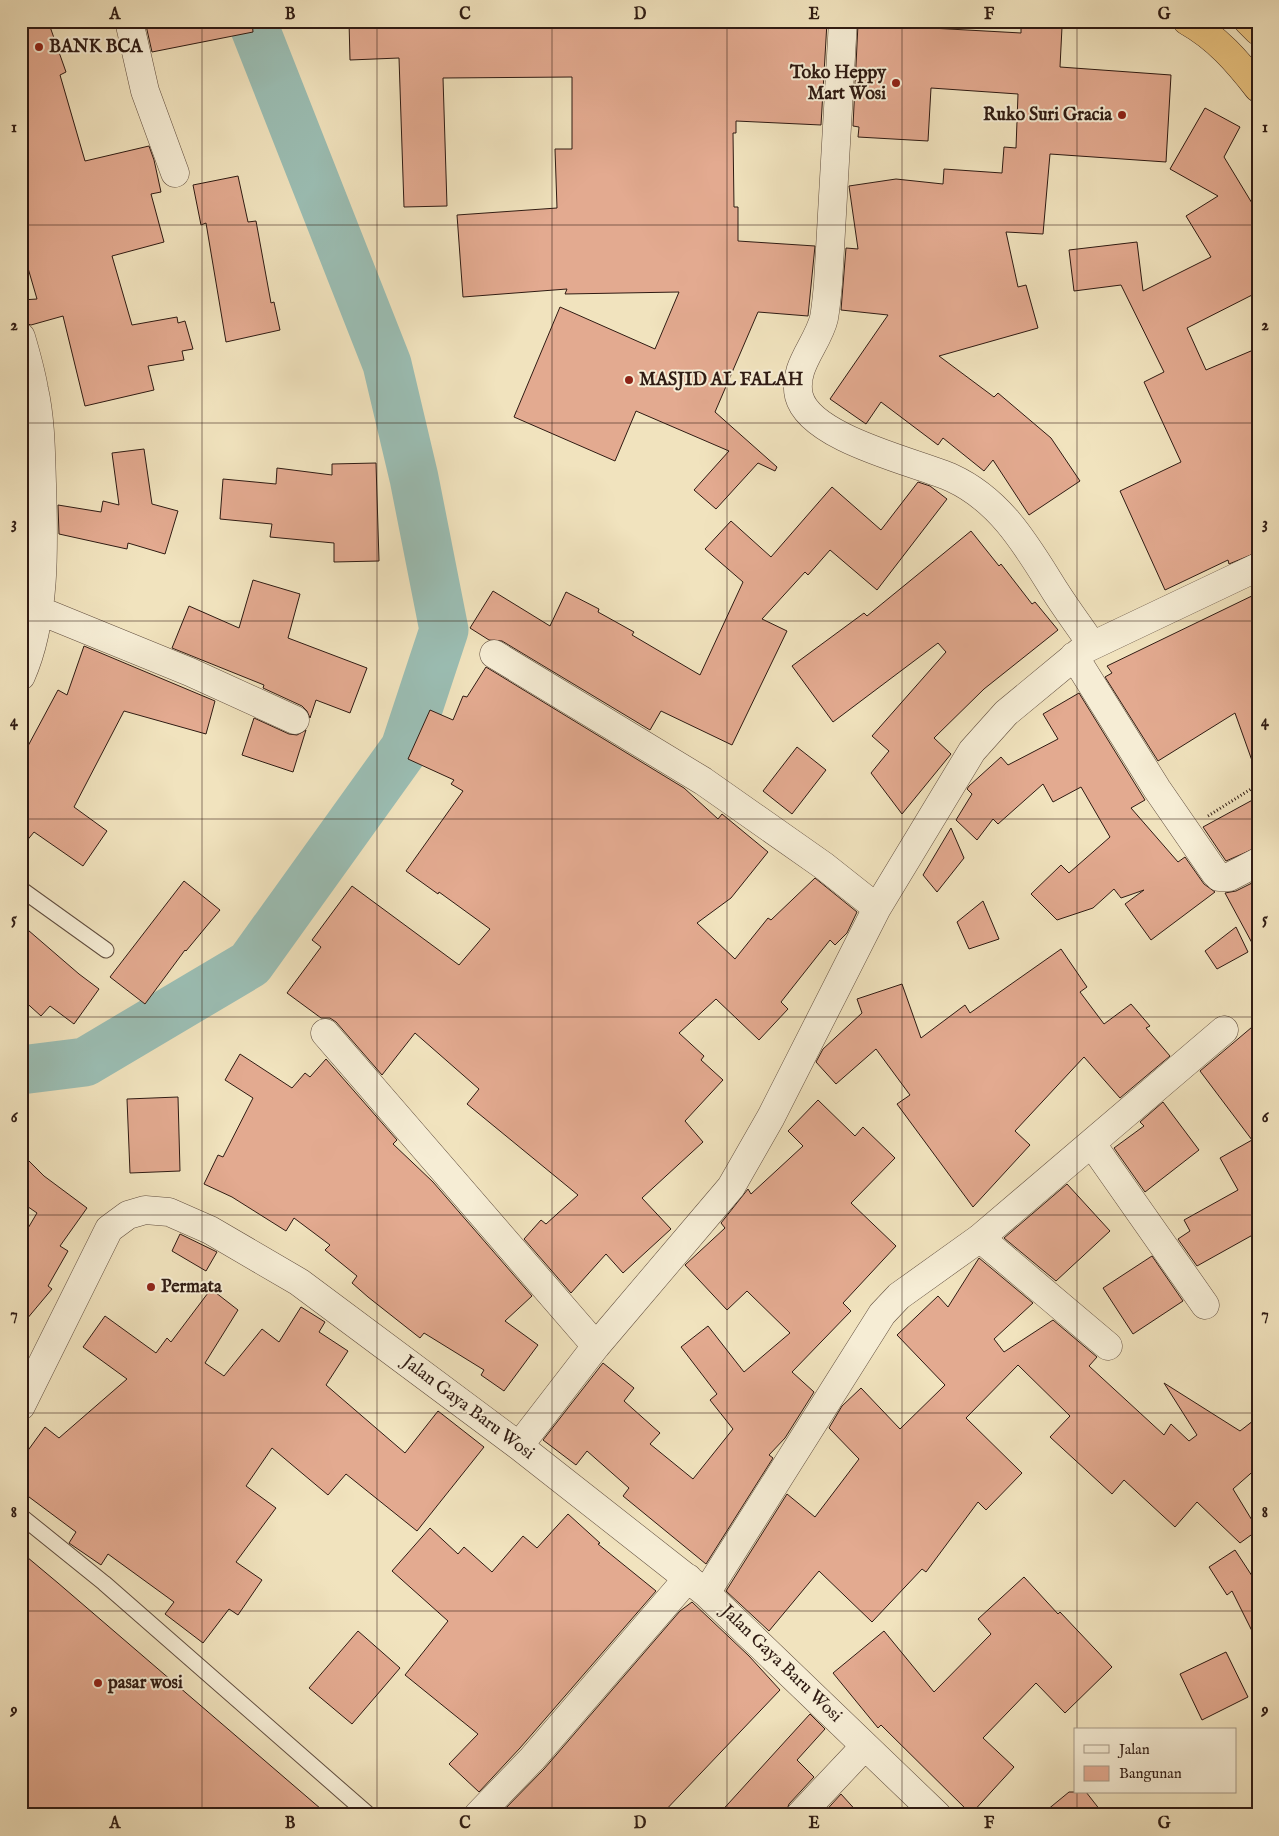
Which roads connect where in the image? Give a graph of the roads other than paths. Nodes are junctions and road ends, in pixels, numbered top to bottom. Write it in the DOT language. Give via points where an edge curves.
graph roads {
  1 [pos="129,21"];
  2 [pos="843,21"];
  3 [pos="1187,21"];
  4 [pos="1248,21"];
  5 [pos="1258,31"];
  6 [pos="1258,88"];
  7 [pos="175,173"];
  8 [pos="21,337"];
  9 [pos="1258,566"];
  10 [pos="38,610"];
  11 [pos="1083,651"];
  12 [pos="494,654"];
  13 [pos="23,667"];
  14 [pos="295,720"];
  15 [pos="1258,862"];
  16 [pos="21,889"];
  17 [pos="878,908"];
  18 [pos="106,950"];
  19 [pos="1224,1030"];
  20 [pos="325,1033"];
  21 [pos="1092,1144"];
  22 [pos="980,1238"];
  23 [pos="1205,1305"];
  24 [pos="596,1346"];
  25 [pos="1108,1346"];
  26 [pos="21,1406"];
  27 [pos="519,1446"];
  28 [pos="21,1516"];
  29 [pos="697,1585"];
  30 [pos="865,1746"];
  31 [pos="369,1815"];
  32 [pos="478,1815"];
  33 [pos="800,1815"];
  34 [pos="937,1815"];
  1 -- 7 [label="street" via="145,91"];
  2 -- 11 [label="street" via="825,309 820,328 798,375 803,406 843,436 881,454 953,479 990,503 1017,531"];
  3 -- 6 [label="highway" via="1233,56"];
  4 -- 5 [label="highway"];
  8 -- 10 [label="street" via="35,390 41,451 43,518"];
  9 -- 11 [label="street"];
  10 -- 13 [label="street"];
  10 -- 14 [label="street" via="190,672"];
  11 -- 15 [label="street" via="1157,789 1219,877 1229,877"];
  11 -- 17 [label="street" via="1001,718 972,751"];
  12 -- 17 [label="street" via="696,776"];
  16 -- 18 [label="lane"];
  17 -- 24 [label="street" via="772,1117 731,1187"];
  19 -- 21 [label="street"];
  20 -- 24 [label="street"];
  21 -- 22 [label="street"];
  21 -- 23 [label="street"];
  22 -- 25 [label="street"];
  22 -- 29 [label="street" via="899,1296 882,1314"];
  24 -- 27 [label="street"];
  26 -- 27 [label="street, Jalan Gaya Baru Wosi" via="109,1229 128,1215 159,1210 210,1230 298,1282"];
  27 -- 29 [label="street, Jalan Gaya Baru Wosi"];
  28 -- 31 [label="lane" via="104,1583"];
  29 -- 30 [label="street, Jalan Gaya Baru Wosi"];
  29 -- 32 [label="street"];
  30 -- 33 [label="street"];
  30 -- 34 [label="street, Jalan Gaya Baru Wosi"];
}
